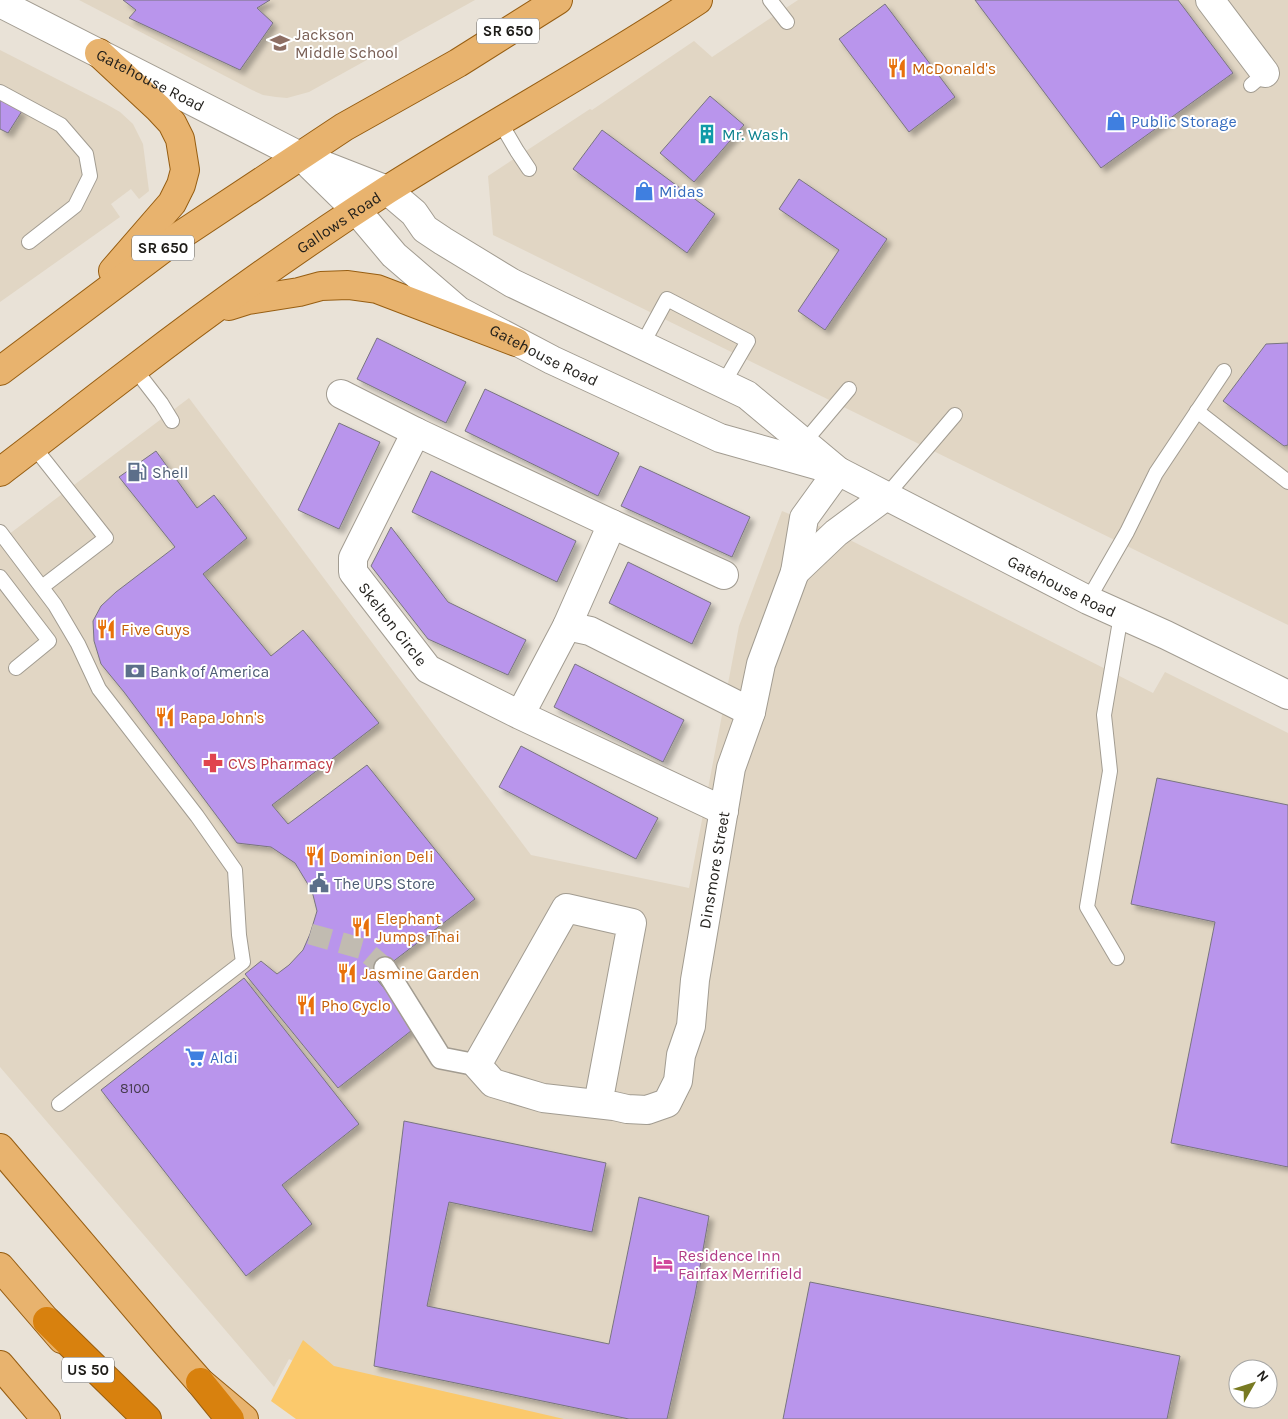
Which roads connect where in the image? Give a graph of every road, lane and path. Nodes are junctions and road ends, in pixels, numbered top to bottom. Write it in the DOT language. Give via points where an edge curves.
graph roads {
  1 [pos="558,0"];
  2 [pos="698,0"];
  3 [pos="770,0"];
  4 [pos="1210,0"];
  5 [pos="0,3"];
  6 [pos="787,22"];
  7 [pos="99,53"];
  8 [pos="1258,79"];
  9 [pos="0,92"];
  10 [pos="500,122"];
  11 [pos="300,156"];
  12 [pos="529,168"];
  13 [pos="388,190"];
  14 [pos="357,211"];
  15 [pos="29,242"];
  16 [pos="213,310"];
  17 [pos="74,315"];
  18 [pos="516,342"];
  19 [pos="642,345"];
  20 [pos="134,368"];
  21 [pos="0,371"];
  22 [pos="1224,371"];
  23 [pos="723,384"];
  24 [pos="849,389"];
  25 [pos="341,394"];
  26 [pos="1197,411"];
  27 [pos="955,415"];
  28 [pos="172,421"];
  29 [pos="416,432"];
  30 [pos="34,447"];
  31 [pos="797,450"];
  32 [pos="838,471"];
  33 [pos="0,472"];
  34 [pos="1288,482"];
  35 [pos="886,496"];
  36 [pos="612,524"];
  37 [pos="0,532"];
  38 [pos="795,572"];
  39 [pos="724,574"];
  40 [pos="0,577"];
  41 [pos="42,587"];
  42 [pos="1088,600"];
  43 [pos="1121,615"];
  44 [pos="567,626"];
  45 [pos="16,668"];
  46 [pos="1288,695"];
  47 [pos="751,712"];
  48 [pos="520,715"];
  49 [pos="724,811"];
  50 [pos="1117,958"];
  51 [pos="385,968"];
  52 [pos="477,1065"];
  53 [pos="59,1104"];
  54 [pos="598,1104"];
  55 [pos="0,1148"];
  56 [pos="0,1267"];
  57 [pos="47,1322"];
  58 [pos="0,1365"];
  59 [pos="200,1382"];
  60 [pos="46,1419"];
  61 [pos="128,1419"];
  62 [pos="148,1419"];
  63 [pos="230,1419"];
  64 [pos="244,1419"];
  1 -- 11 [label="main road, SR 650"];
  2 -- 10 [label="main road, Gallows Road"];
  3 -- 6 [label="lane"];
  4 -- 8 [label="street"];
  5 -- 7 [label="street, Gatehouse Road"];
  7 -- 11 [label="street, Gatehouse Road"];
  7 -- 17 [label="main road" via="172,124 180,139 185,170 172,203"];
  9 -- 15 [label="lane" via="61,125 86,154 90,176 75,206"];
  10 -- 12 [label="lane"];
  10 -- 13 [label="main road, Gallows Road"];
  11 -- 13 [label="street, Gatehouse Road"];
  11 -- 14 [label="street, Gatehouse Road"];
  11 -- 17 [label="main road, SR 650" via="181,235"];
  13 -- 14 [label="main road, Gallows Road"];
  13 -- 19 [label="street, Gatehouse Road" via="414,213 425,229 442,241 512,283"];
  14 -- 16 [label="main road, Gallows Road"];
  14 -- 18 [label="street, Gatehouse Road" via="394,255 459,311"];
  16 -- 18 [label="main road" via="321,286 348,285 376,289"];
  16 -- 20 [label="main road, Gallows Road"];
  17 -- 21 [label="main road, SR 650"];
  18 -- 31 [label="street, Gatehouse Road" via="720,438"];
  19 -- 23 [label="street, Gatehouse Road"];
  19 -- 23 [label="lane" via="668,299 748,341"];
  20 -- 28 [label="lane"];
  20 -- 30 [label="main road, Gallows Road"];
  22 -- 26 [label="lane"];
  23 -- 31 [label="street, Gatehouse Road" via="747,396"];
  24 -- 31 [label="lane"];
  25 -- 29 [label="street"];
  26 -- 34 [label="lane"];
  26 -- 42 [label="lane" via="1156,472 1127,532"];
  27 -- 35 [label="lane"];
  29 -- 36 [label="street"];
  29 -- 48 [label="street, Skelton Circle" via="353,558 353,572 428,668"];
  30 -- 33 [label="main road, Gallows Road"];
  30 -- 41 [label="lane" via="106,538"];
  31 -- 32 [label="street, Gatehouse Road"];
  32 -- 35 [label="street, Gatehouse Road"];
  32 -- 38 [label="street, Dinsmore Street" via="804,518"];
  35 -- 38 [label="street, Dinsmore Street" via="836,533"];
  35 -- 42 [label="street, Gatehouse Road"];
  36 -- 39 [label="street"];
  36 -- 44 [label="street"];
  37 -- 41 [label="lane"];
  38 -- 47 [label="street, Dinsmore Street" via="761,664"];
  40 -- 45 [label="lane" via="49,641"];
  41 -- 53 [label="lane" via="78,644 99,689 235,870 243,962"];
  42 -- 43 [label="street, Gatehouse Road"];
  43 -- 46 [label="street, Gatehouse Road"];
  43 -- 50 [label="lane" via="1104,715 1110,771 1087,907"];
  44 -- 47 [label="street" via="590,632"];
  44 -- 48 [label="street"];
  47 -- 49 [label="street, Dinsmore Street" via="732,768"];
  48 -- 49 [label="street, Skelton Circle"];
  49 -- 54 [label="street, Dinsmore Street" via="695,980 691,1026 681,1055 678,1080 667,1104 647,1110"];
  51 -- 52 [label="street" via="441,1058"];
  52 -- 54 [label="street, Dinsmore Street" via="492,1083 543,1098"];
  52 -- 54 [label="street" via="566,908 632,923"];
  55 -- 59 [label="main road"];
  56 -- 57 [label="main road, US 50"];
  57 -- 61 [label="main road, US 50"];
  57 -- 62 [label="highway"];
  58 -- 60 [label="main road"];
  59 -- 63 [label="highway"];
  59 -- 64 [label="main road"];
}
